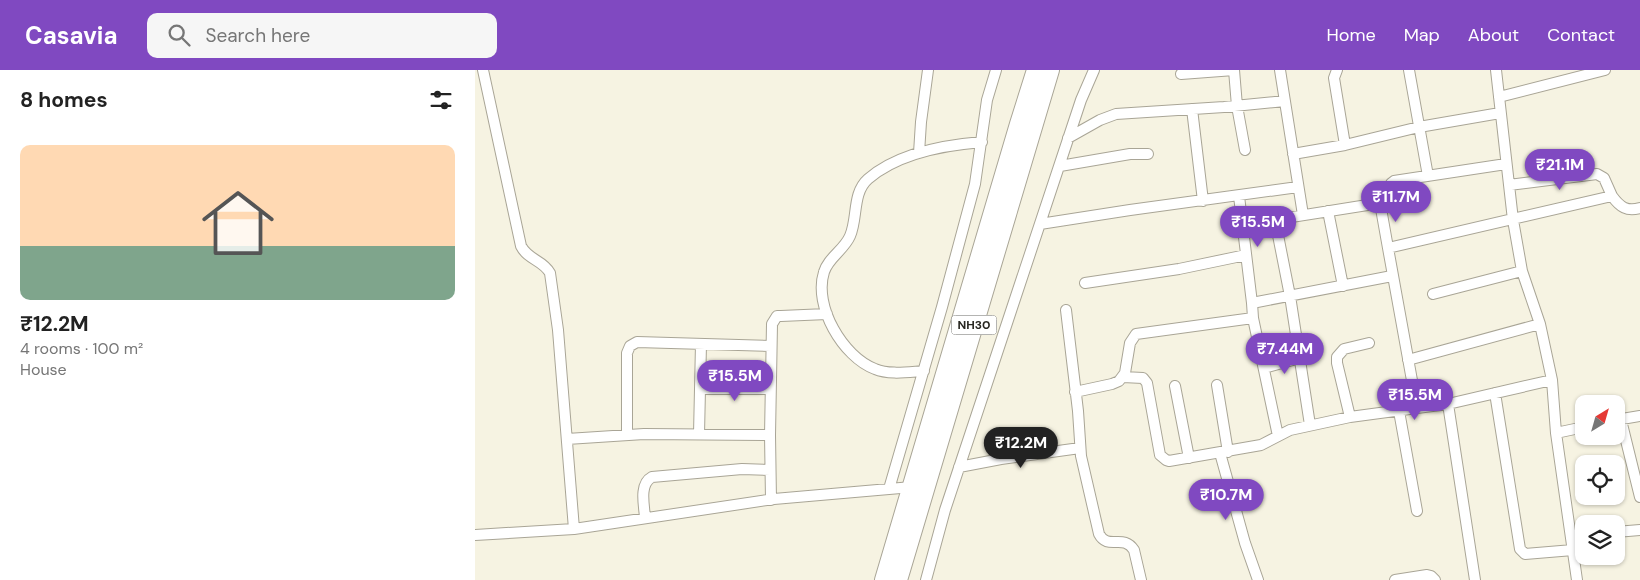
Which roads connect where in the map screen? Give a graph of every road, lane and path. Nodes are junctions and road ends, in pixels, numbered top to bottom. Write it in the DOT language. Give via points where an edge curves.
graph roads {
  1 [pos="483,70"];
  2 [pos="928,70"];
  3 [pos="996,70"];
  4 [pos="1036,70"];
  5 [pos="1051,70"];
  6 [pos="1094,70"];
  7 [pos="1234,70"];
  8 [pos="1281,70"];
  9 [pos="1337,70"];
  10 [pos="1409,70"];
  11 [pos="1495,70"];
  12 [pos="1605,70"];
  13 [pos="1181,74"];
  14 [pos="1499,97"];
  15 [pos="1285,101"];
  16 [pos="1237,106"];
  17 [pos="1192,109"];
  18 [pos="1500,113"];
  19 [pos="1419,127"];
  20 [pos="1069,138"];
  21 [pos="982,142"];
  22 [pos="1345,145"];
  23 [pos="1245,150"];
  24 [pos="919,153"];
  25 [pos="1148,154"];
  26 [pos="1293,154"];
  27 [pos="1506,164"];
  28 [pos="1059,166"];
  29 [pos="1428,176"];
  30 [pos="1509,185"];
  31 [pos="1298,187"];
  32 [pos="1239,196"];
  33 [pos="1612,196"];
  34 [pos="1203,200"];
  35 [pos="1379,203"];
  36 [pos="1640,208"];
  37 [pos="1328,211"];
  38 [pos="1303,215"];
  39 [pos="1275,220"];
  40 [pos="1513,220"];
  41 [pos="1040,224"];
  42 [pos="1242,225"];
  43 [pos="1388,248"];
  44 [pos="1246,255"];
  45 [pos="1523,271"];
  46 [pos="1393,276"];
  47 [pos="1085,283"];
  48 [pos="1343,286"];
  49 [pos="1433,294"];
  50 [pos="1290,296"];
  51 [pos="1252,303"];
  52 [pos="1066,310"];
  53 [pos="827,314"];
  54 [pos="1253,318"];
  55 [pos="1540,324"];
  56 [pos="1369,343"];
  57 [pos="701,344"];
  58 [pos="771,346"];
  59 [pos="1300,358"];
  60 [pos="1408,360"];
  61 [pos="1264,368"];
  62 [pos="924,371"];
  63 [pos="1123,377"];
  64 [pos="1552,380"];
  65 [pos="1217,385"];
  66 [pos="1175,386"];
  67 [pos="700,389"];
  68 [pos="770,389"];
  69 [pos="1075,392"];
  70 [pos="1495,393"];
  71 [pos="1447,404"];
  72 [pos="1417,408"];
  73 [pos="1399,411"];
  74 [pos="1640,416"];
  75 [pos="1350,417"];
  76 [pos="1625,419"];
  77 [pos="1310,425"];
  78 [pos="1575,429"];
  79 [pos="1556,433"];
  80 [pos="699,434"];
  81 [pos="770,434"];
  82 [pos="627,435"];
  83 [pos="1278,436"];
  84 [pos="567,439"];
  85 [pos="1625,442"];
  86 [pos="1080,448"];
  87 [pos="1224,452"];
  88 [pos="1189,458"];
  89 [pos="959,467"];
  90 [pos="770,470"];
  91 [pos="912,487"];
  92 [pos="889,489"];
  93 [pos="1640,497"];
  94 [pos="771,500"];
  95 [pos="1417,511"];
  96 [pos="645,517"];
  97 [pos="574,529"];
  98 [pos="1640,530"];
  99 [pos="1625,531"];
  100 [pos="475,535"];
  101 [pos="1575,537"];
  102 [pos="1571,538"];
  103 [pos="1573,550"];
  104 [pos="884,580"];
  105 [pos="898,580"];
  106 [pos="925,580"];
  107 [pos="1141,580"];
  108 [pos="1258,580"];
  109 [pos="1395,580"];
  110 [pos="1435,580"];
  111 [pos="1475,580"];
  112 [pos="1577,580"];
  1 -- 84 [label="street" via="521,246 525,254 543,263 550,273"];
  2 -- 24 [label="street"];
  3 -- 21 [label="street" via="987,100"];
  4 -- 91 [label="highway, NH30"];
  5 -- 105 [label="highway, NH30"];
  6 -- 20 [label="street"];
  7 -- 13 [label="street"];
  7 -- 16 [label="street"];
  8 -- 15 [label="street"];
  9 -- 22 [label="street" via="1335,78"];
  10 -- 19 [label="street"];
  11 -- 14 [label="street"];
  12 -- 14 [label="street"];
  14 -- 18 [label="street"];
  15 -- 16 [label="street"];
  15 -- 26 [label="street"];
  16 -- 17 [label="street"];
  16 -- 23 [label="street"];
  17 -- 20 [label="street" via="1108,115"];
  17 -- 34 [label="street"];
  18 -- 19 [label="street"];
  18 -- 27 [label="street"];
  19 -- 22 [label="street"];
  19 -- 29 [label="street"];
  20 -- 28 [label="street"];
  21 -- 24 [label="street"];
  21 -- 62 [label="street" via="975,184"];
  22 -- 26 [label="street"];
  24 -- 53 [label="street" via="899,161 864,183 849,238 824,270 823,301"];
  25 -- 28 [label="street"];
  26 -- 31 [label="street"];
  27 -- 29 [label="street"];
  27 -- 30 [label="street"];
  28 -- 41 [label="street"];
  29 -- 35 [label="street" via="1391,183 1386,198"];
  30 -- 33 [label="street" via="1597,174 1604,178"];
  30 -- 40 [label="street"];
  31 -- 32 [label="street"];
  31 -- 38 [label="street"];
  32 -- 34 [label="street"];
  32 -- 42 [label="street"];
  33 -- 36 [label="street" via="1623,208"];
  33 -- 40 [label="street"];
  34 -- 41 [label="street"];
  35 -- 37 [label="street"];
  35 -- 43 [label="street"];
  37 -- 38 [label="street"];
  37 -- 48 [label="street"];
  38 -- 39 [label="street"];
  39 -- 42 [label="street"];
  39 -- 50 [label="street"];
  40 -- 43 [label="street"];
  40 -- 45 [label="street"];
  41 -- 89 [label="street"];
  42 -- 44 [label="street"];
  43 -- 46 [label="street"];
  44 -- 47 [label="street"];
  44 -- 51 [label="street"];
  45 -- 49 [label="street"];
  45 -- 55 [label="street"];
  46 -- 48 [label="street"];
  46 -- 60 [label="street"];
  48 -- 50 [label="street"];
  50 -- 51 [label="street"];
  50 -- 59 [label="street"];
  51 -- 54 [label="street"];
  52 -- 69 [label="street"];
  53 -- 58 [label="street" via="777,316 772,324"];
  53 -- 62 [label="street" via="846,348 865,365 884,372"];
  54 -- 61 [label="street"];
  54 -- 63 [label="street" via="1136,334"];
  55 -- 60 [label="street"];
  55 -- 64 [label="street"];
  56 -- 75 [label="street" via="1344,349 1337,356"];
  57 -- 58 [label="street"];
  57 -- 67 [label="street"];
  57 -- 82 [label="street" via="637,342 631,346 627,353"];
  58 -- 68 [label="street"];
  59 -- 61 [label="street"];
  59 -- 77 [label="street"];
  60 -- 72 [label="street"];
  61 -- 83 [label="street"];
  62 -- 92 [label="street"];
  63 -- 69 [label="street" via="1112,384"];
  63 -- 88 [label="street" via="1143,378 1147,382 1160,456 1169,461"];
  64 -- 70 [label="street"];
  64 -- 79 [label="street"];
  65 -- 87 [label="street"];
  66 -- 88 [label="street"];
  67 -- 68 [label="street"];
  67 -- 80 [label="street"];
  68 -- 81 [label="street"];
  69 -- 86 [label="street"];
  70 -- 71 [label="street"];
  70 -- 103 [label="street" via="1520,549 1525,554"];
  71 -- 72 [label="street"];
  71 -- 111 [label="street"];
  72 -- 73 [label="street"];
  73 -- 75 [label="street"];
  73 -- 95 [label="street"];
  74 -- 76 [label="street"];
  75 -- 77 [label="street"];
  77 -- 83 [label="street"];
  78 -- 79 [label="street"];
  79 -- 102 [label="street"];
  80 -- 81 [label="street"];
  80 -- 82 [label="street"];
  81 -- 90 [label="street"];
  82 -- 84 [label="street"];
  83 -- 87 [label="street" via="1261,445"];
  84 -- 97 [label="street"];
  85 -- 93 [label="street"];
  86 -- 89 [label="street"];
  86 -- 107 [label="street" via="1101,539 1123,541 1131,546"];
  87 -- 88 [label="street"];
  87 -- 108 [label="street" via="1245,543"];
  89 -- 106 [label="street"];
  90 -- 94 [label="street"];
  90 -- 96 [label="street" via="742,469 652,477 644,490"];
  91 -- 92 [label="street"];
  91 -- 104 [label="highway, NH30"];
  92 -- 94 [label="street"];
  94 -- 96 [label="street"];
  96 -- 97 [label="street"];
  97 -- 100 [label="street"];
  98 -- 99 [label="street"];
  101 -- 102 [label="street"];
  102 -- 103 [label="street"];
  103 -- 112 [label="street"];
  109 -- 110 [label="street" via="1427,575"];
}
